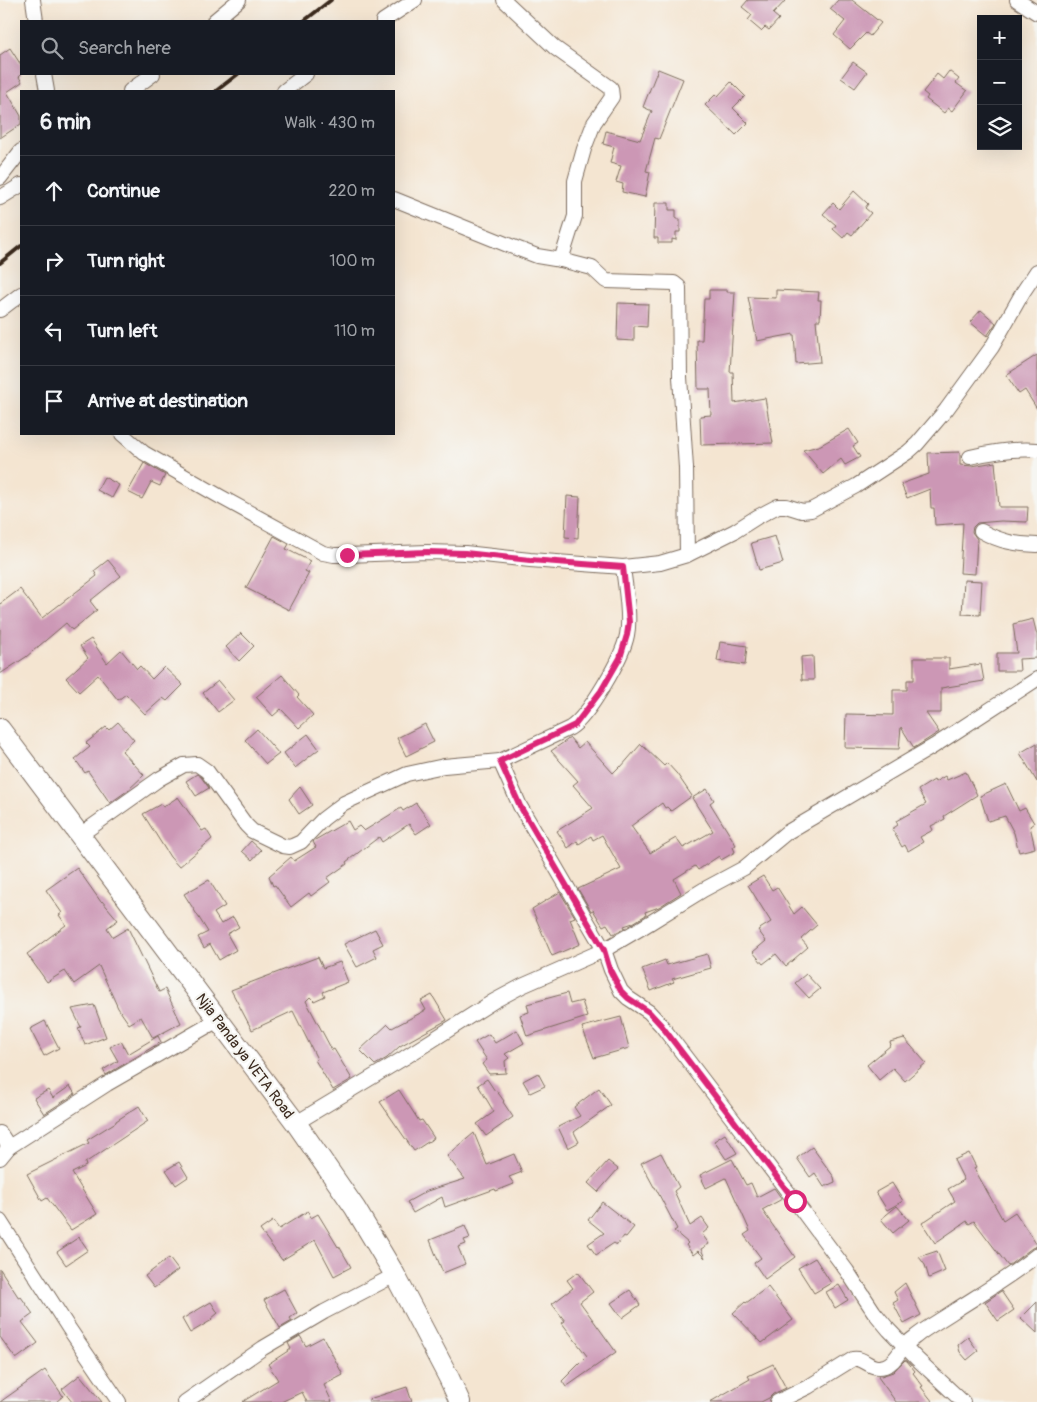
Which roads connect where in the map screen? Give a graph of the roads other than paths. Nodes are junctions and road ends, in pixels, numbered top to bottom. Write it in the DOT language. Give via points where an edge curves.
graph roads {
  1 [pos="33,0"];
  2 [pos="239,0"];
  3 [pos="415,0"];
  4 [pos="504,0"];
  5 [pos="1017,0"];
  6 [pos="1037,13"];
  7 [pos="36,20"];
  8 [pos="215,20"];
  9 [pos="385,20"];
  10 [pos="44,75"];
  11 [pos="152,75"];
  12 [pos="305,75"];
  13 [pos="47,90"];
  14 [pos="131,90"];
  15 [pos="285,90"];
  16 [pos="20,152"];
  17 [pos="0,178"];
  18 [pos="20,186"];
  19 [pos="0,198"];
  20 [pos="395,199"];
  21 [pos="561,260"];
  22 [pos="1037,271"];
  23 [pos="20,295"];
  24 [pos="0,310"];
  25 [pos="123,435"];
  26 [pos="1037,450"];
  27 [pos="970,457"];
  28 [pos="981,531"];
  29 [pos="1037,545"];
  30 [pos="687,555"];
  31 [pos="623,567"];
  32 [pos="1037,679"];
  33 [pos="0,729"];
  34 [pos="500,761"];
  35 [pos="80,835"];
  36 [pos="604,950"];
  37 [pos="218,1020"];
  38 [pos="296,1123"];
  39 [pos="0,1133"];
  40 [pos="9,1147"];
  41 [pos="0,1158"];
  42 [pos="0,1221"];
  43 [pos="1037,1255"];
  44 [pos="395,1274"];
  45 [pos="905,1346"];
  46 [pos="119,1402"];
  47 [pos="185,1402"];
  48 [pos="460,1402"];
  49 [pos="777,1402"];
  50 [pos="963,1402"];
  1 -- 7 [label="street"];
  2 -- 8 [label="street"];
  3 -- 9 [label="street"];
  4 -- 21 [label="street" via="555,48 611,88 612,97 594,123 584,148 575,180 575,216"];
  5 -- 6 [label="street"];
  10 -- 13 [label="street"];
  11 -- 14 [label="street"];
  12 -- 15 [label="street"];
  16 -- 17 [label="street"];
  18 -- 19 [label="street"];
  20 -- 21 [label="street" via="515,248"];
  21 -- 30 [label="street" via="592,268 606,281 674,283 679,287"];
  22 -- 30 [label="street" via="992,347 946,410 908,452 811,510 778,506"];
  23 -- 24 [label="street"];
  25 -- 31 [label="street" via="144,453 323,553 465,553"];
  26 -- 27 [label="street" via="1014,449"];
  28 -- 29 [label="street" via="1004,542"];
  30 -- 31 [label="street" via="660,563"];
  31 -- 34 [label="street" via="629,622 627,635 620,658 601,691 575,725"];
  32 -- 36 [label="street" via="934,746 786,833 744,868"];
  33 -- 35 [label="street, Njia Panda ya VETA Road"];
  34 -- 35 [label="street" via="444,766 407,774 344,803 301,842 286,848 252,831 207,771 197,764 188,764 159,779"];
  34 -- 36 [label="street" via="520,806"];
  35 -- 37 [label="street, Njia Panda ya VETA Road"];
  36 -- 38 [label="street" via="494,1001"];
  36 -- 45 [label="street" via="621,991 661,1025 848,1271 874,1312"];
  37 -- 38 [label="street, Njia Panda ya VETA Road"];
  37 -- 40 [label="street" via="107,1084"];
  38 -- 44 [label="street, Njia Panda ya VETA Road" via="355,1208"];
  39 -- 40 [label="street"];
  40 -- 41 [label="street"];
  42 -- 46 [label="street"];
  43 -- 45 [label="street"];
  44 -- 47 [label="street" via="263,1348"];
  44 -- 48 [label="street, Njia Panda ya VETA Road"];
  45 -- 49 [label="street" via="886,1366 877,1367 864,1360 853,1359"];
  45 -- 50 [label="street"];
}
